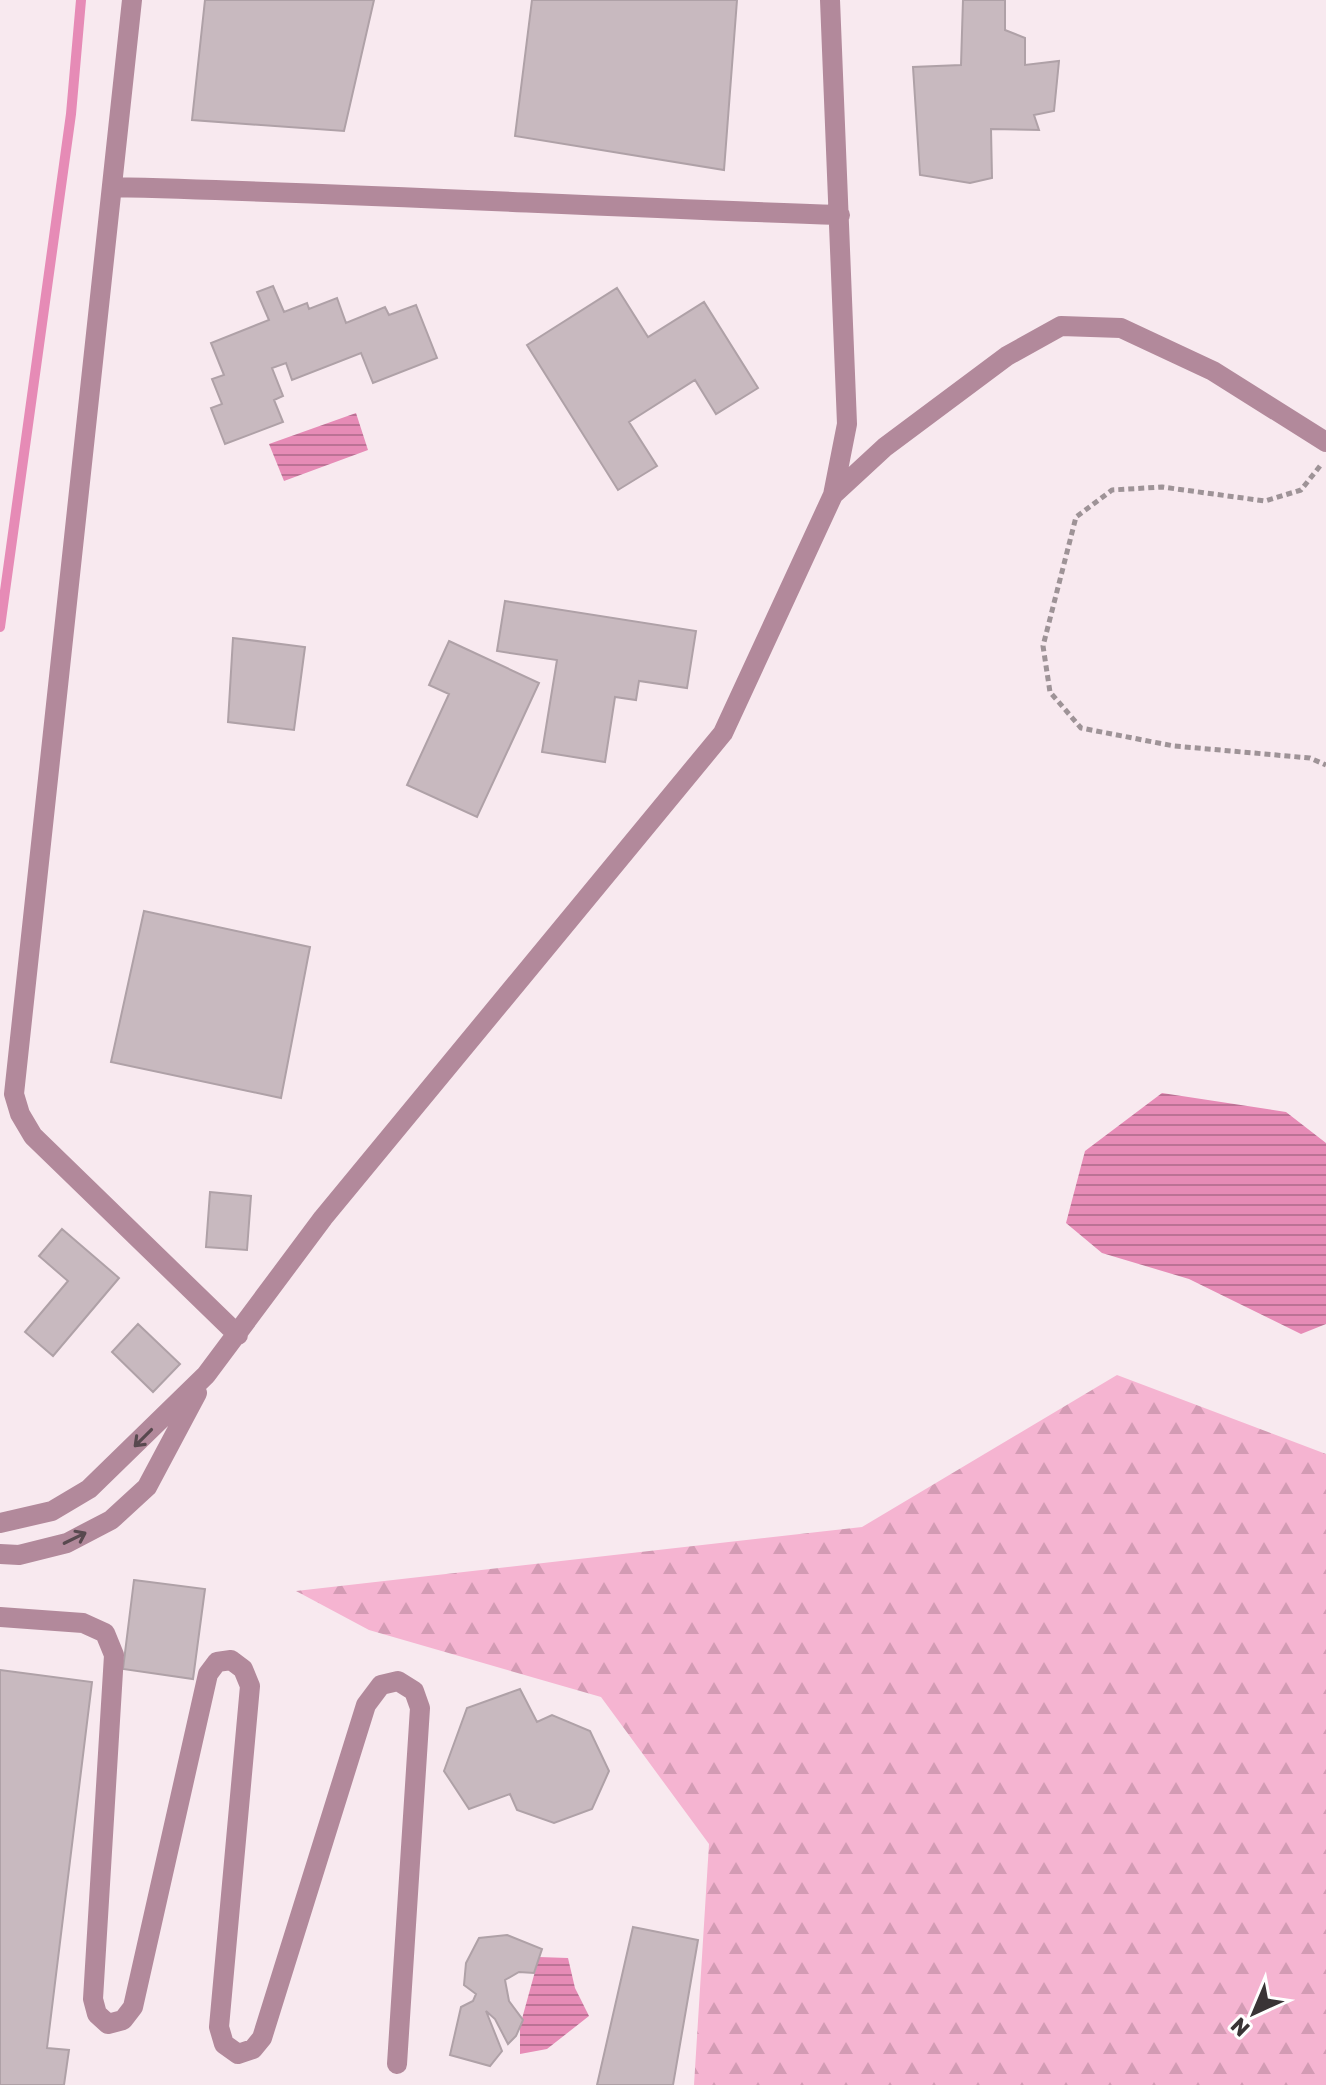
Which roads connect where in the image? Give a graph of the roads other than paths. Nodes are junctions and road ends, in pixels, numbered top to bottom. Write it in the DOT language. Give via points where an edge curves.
graph roads {
  1 [pos="132,0"];
  2 [pos="830,0"];
  3 [pos="113,187"];
  4 [pos="840,215"];
  5 [pos="1326,442"];
  6 [pos="833,495"];
  7 [pos="238,1335"];
  8 [pos="206,1375"];
  9 [pos="0,1523"];
  10 [pos="0,1554"];
  11 [pos="0,1617"];
  12 [pos="397,2064"];
  1 -- 3 [label="lane"];
  2 -- 4 [label="lane"];
  3 -- 4 [label="lane"];
  3 -- 7 [label="lane" via="14,1094 33,1136"];
  4 -- 6 [label="lane" via="847,424"];
  5 -- 6 [label="lane" via="1213,371 1121,328 1061,326 1007,356 885,447"];
  6 -- 7 [label="lane" via="723,733 352,1183"];
  7 -- 8 [label="lane"];
  8 -- 9 [label="lane, one-way" via="89,1489 52,1511"];
  10 -- 8 [label="lane, one-way" via="19,1555 67,1543 111,1520 147,1487"];
  11 -- 12 [label="lane" via="83,1623 105,1633 114,1655 93,1999 97,2014 108,2024 123,2020 133,2007 208,1674 217,1662 231,1660 243,1669 250,1686 219,2027 224,2044 238,2054 253,2049 262,2038 366,1705 381,1685 398,1681 414,1691 420,1708"];
}
